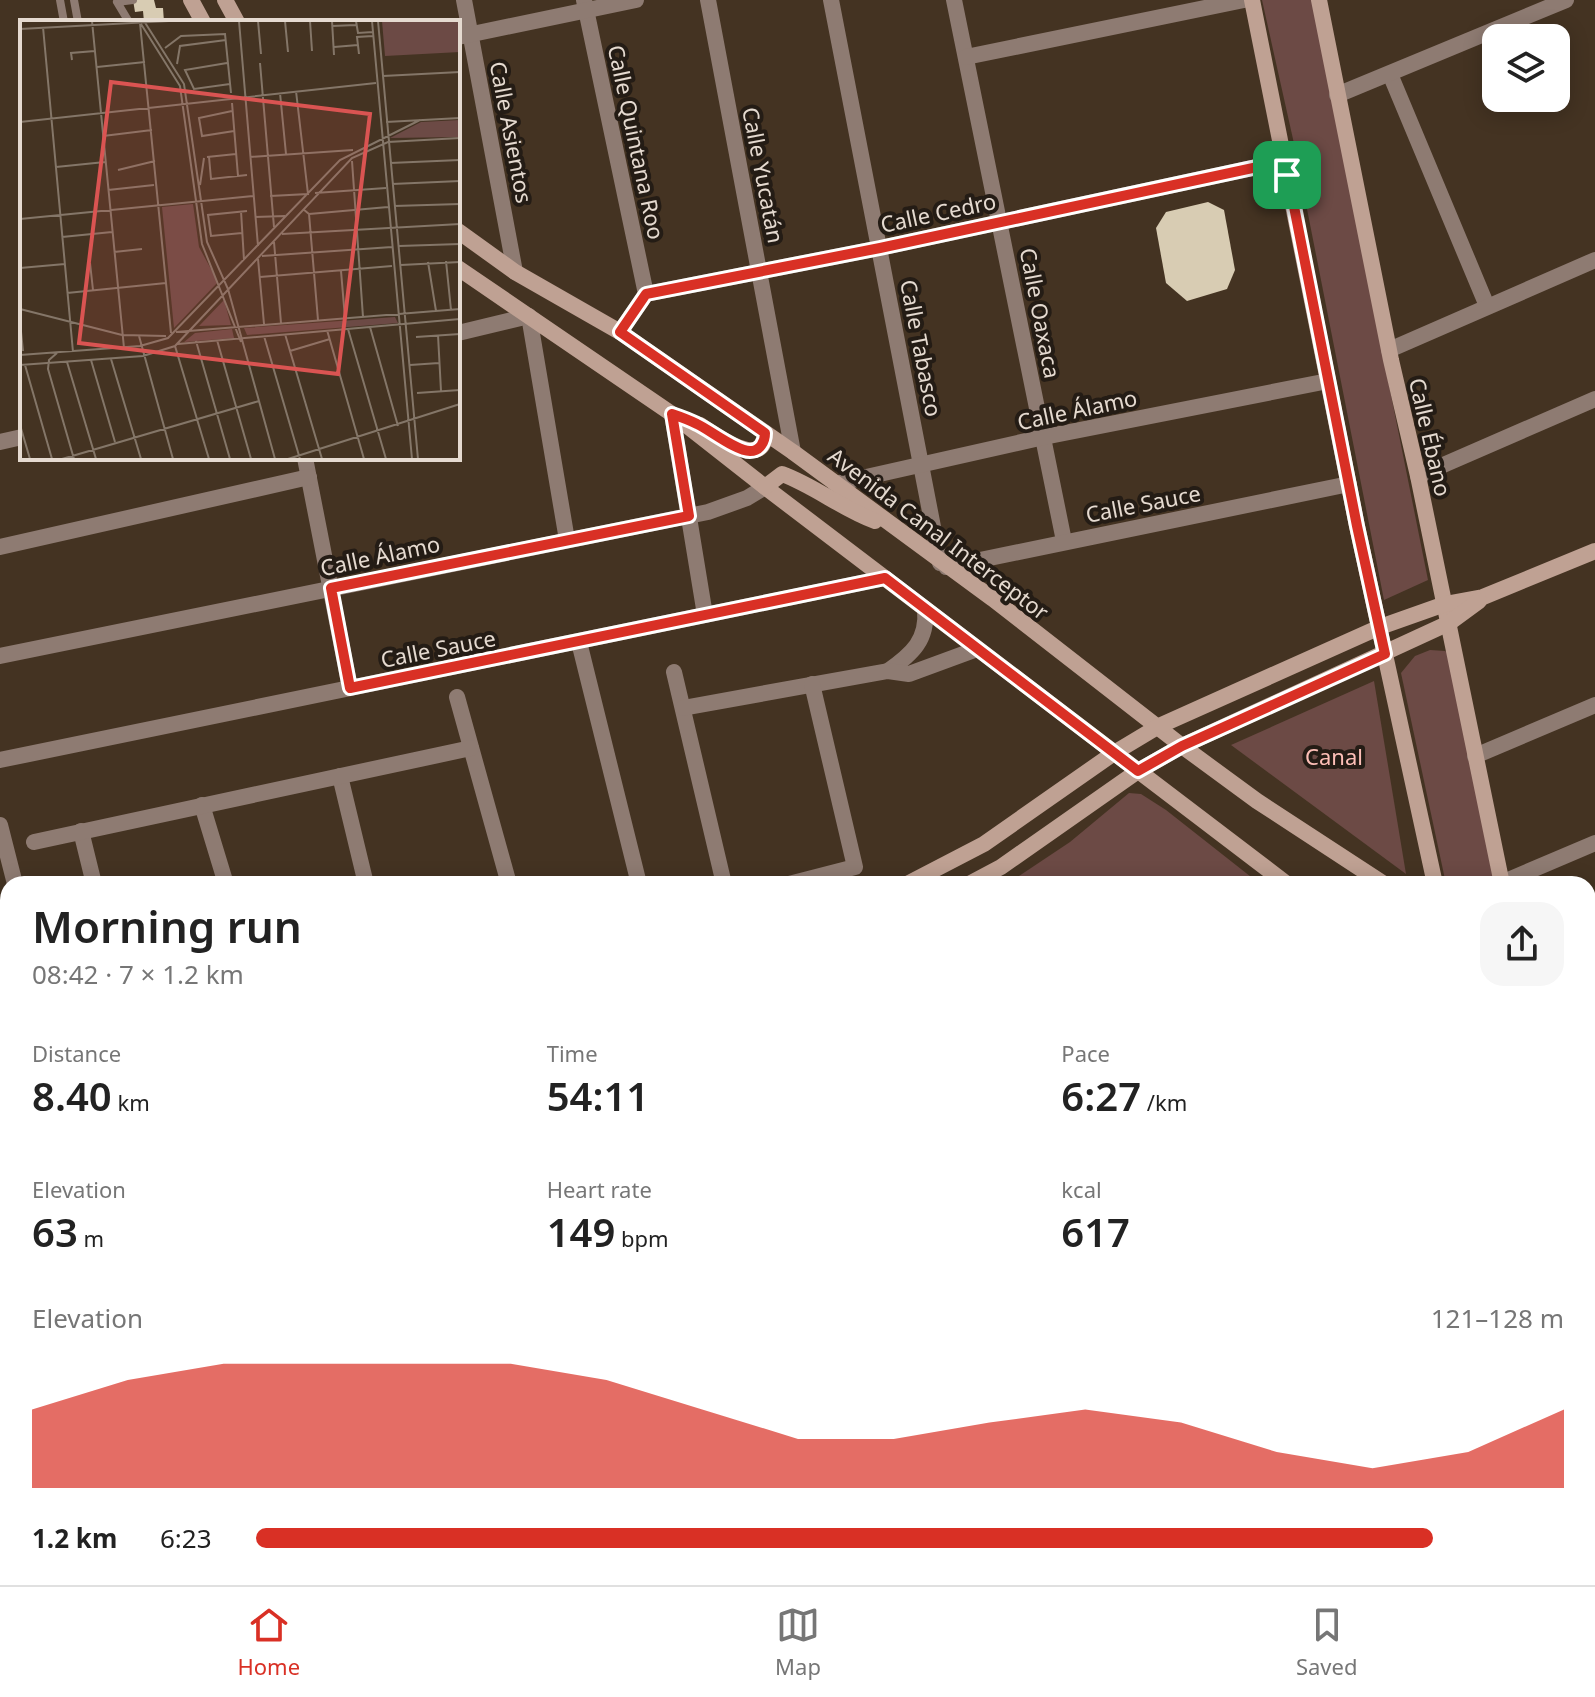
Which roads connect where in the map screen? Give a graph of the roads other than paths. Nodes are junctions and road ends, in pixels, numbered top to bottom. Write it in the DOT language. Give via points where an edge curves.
graph roads {
  1 [pos="60,0"];
  2 [pos="74,0"];
  3 [pos="133,0"];
  4 [pos="191,0"];
  5 [pos="225,0"];
  6 [pos="464,0"];
  7 [pos="636,0"];
  8 [pos="708,0"];
  9 [pos="831,0"];
  10 [pos="954,0"];
  11 [pos="1244,0"];
  12 [pos="1252,0"];
  13 [pos="1319,0"];
  14 [pos="1566,0"];
  15 [pos="117,1"];
  16 [pos="585,5"];
  17 [pos="64,20"];
  18 [pos="78,20"];
  19 [pos="128,20"];
  20 [pos="202,20"];
  21 [pos="236,20"];
  22 [pos="464,36"];
  23 [pos="966,57"];
  24 [pos="1390,74"];
  25 [pos="1337,95"];
  26 [pos="1285,161"];
  27 [pos="1000,221"];
  28 [pos="460,232"];
  29 [pos="880,248"];
  30 [pos="1595,260"];
  31 [pos="460,269"];
  32 [pos="760,270"];
  33 [pos="515,272"];
  34 [pos="646,294"];
  35 [pos="1487,306"];
  36 [pos="529,316"];
  37 [pos="620,332"];
  38 [pos="460,333"];
  39 [pos="1389,350"];
  40 [pos="1328,381"];
  41 [pos="1595,399"];
  42 [pos="672,414"];
  43 [pos="765,433"];
  44 [pos="20,437"];
  45 [pos="1044,437"];
  46 [pos="0,442"];
  47 [pos="793,452"];
  48 [pos="305,460"];
  49 [pos="923,465"];
  50 [pos="1418,476"];
  51 [pos="309,477"];
  52 [pos="835,484"];
  53 [pos="1349,484"];
  54 [pos="765,487"];
  55 [pos="689,516"];
  56 [pos="895,529"];
  57 [pos="567,540"];
  58 [pos="1064,541"];
  59 [pos="0,547"];
  60 [pos="1595,551"];
  61 [pos="943,565"];
  62 [pos="885,578"];
  63 [pos="331,588"];
  64 [pos="1483,597"];
  65 [pos="1445,604"];
  66 [pos="925,609"];
  67 [pos="705,615"];
  68 [pos="1449,623"];
  69 [pos="1380,627"];
  70 [pos="579,642"];
  71 [pos="977,649"];
  72 [pos="1385,654"];
  73 [pos="0,656"];
  74 [pos="888,671"];
  75 [pos="674,672"];
  76 [pos="812,684"];
  77 [pos="350,688"];
  78 [pos="457,697"];
  79 [pos="1595,705"];
  80 [pos="683,708"];
  81 [pos="1159,726"];
  82 [pos="1182,746"];
  83 [pos="471,748"];
  84 [pos="1114,753"];
  85 [pos="1475,756"];
  86 [pos="0,760"];
  87 [pos="1138,771"];
  88 [pos="340,776"];
  89 [pos="202,805"];
  90 [pos="0,825"];
  91 [pos="81,831"];
  92 [pos="34,842"];
  93 [pos="1595,843"];
  94 [pos="13,876"];
  95 [pos="92,876"];
  96 [pos="224,876"];
  97 [pos="364,876"];
  98 [pos="507,876"];
  99 [pos="637,876"];
  100 [pos="722,876"];
  101 [pos="820,876"];
  102 [pos="922,876"];
  103 [pos="984,876"];
  104 [pos="1276,876"];
  105 [pos="1372,876"];
  106 [pos="1433,876"];
  107 [pos="1500,876"];
  108 [pos="1520,876"];
  1 -- 17 [label="lane"];
  2 -- 18 [label="lane"];
  3 -- 15 [label="lane"];
  4 -- 20 [label="street"];
  5 -- 21 [label="street"];
  6 -- 22 [label="street, Calle Asientos"];
  7 -- 16 [label="street"];
  8 -- 32 [label="street, Calle Yucatán"];
  9 -- 29 [label="street, Calle Tabasco"];
  10 -- 23 [label="street, Calle Oaxaca"];
  11 -- 23 [label="street"];
  12 -- 26 [label="street"];
  13 -- 25 [label="street, Calle Ébano"];
  14 -- 24 [label="street"];
  15 -- 19 [label="lane"];
  16 -- 22 [label="street"];
  16 -- 34 [label="street, Calle Quintana Roo"];
  22 -- 33 [label="street, Calle Asientos"];
  23 -- 27 [label="street, Calle Oaxaca"];
  24 -- 25 [label="street"];
  24 -- 35 [label="street"];
  25 -- 39 [label="street, Calle Ébano"];
  26 -- 27 [label="street, Calle Cedro"];
  26 -- 40 [label="street"];
  27 -- 29 [label="street, Calle Cedro"];
  27 -- 45 [label="street, Calle Oaxaca"];
  28 -- 33 [label="street, Avenida Canal Interceptor"];
  29 -- 32 [label="street, Calle Cedro"];
  29 -- 49 [label="street, Calle Tabasco"];
  30 -- 35 [label="street"];
  31 -- 36 [label="street"];
  32 -- 34 [label="street, Calle Cedro"];
  32 -- 47 [label="street, Calle Yucatán"];
  33 -- 37 [label="street, Avenida Canal Interceptor"];
  34 -- 37 [label="street"];
  35 -- 39 [label="street"];
  36 -- 38 [label="street"];
  36 -- 42 [label="street"];
  36 -- 57 [label="street"];
  37 -- 43 [label="street, Avenida Canal Interceptor"];
  39 -- 50 [label="street, Calle Ébano"];
  40 -- 45 [label="street, Calle Álamo"];
  40 -- 53 [label="street"];
  41 -- 50 [label="street"];
  42 -- 43 [label="street" via="750,451 760,448"];
  42 -- 54 [label="street"];
  42 -- 55 [label="street"];
  43 -- 47 [label="street, Avenida Canal Interceptor"];
  44 -- 46 [label="street"];
  45 -- 49 [label="street, Calle Álamo"];
  45 -- 58 [label="street, Calle Oaxaca"];
  47 -- 52 [label="street, Avenida Canal Interceptor"];
  48 -- 51 [label="street"];
  49 -- 52 [label="street, Calle Álamo"];
  49 -- 61 [label="street, Calle Tabasco"];
  50 -- 65 [label="street, Calle Ébano"];
  51 -- 59 [label="street"];
  51 -- 63 [label="street"];
  52 -- 56 [label="street, Avenida Canal Interceptor"];
  53 -- 58 [label="street, Calle Sauce"];
  53 -- 69 [label="street"];
  54 -- 55 [label="street, Calle Álamo" via="725,507"];
  54 -- 56 [label="street" via="782,474"];
  54 -- 62 [label="street"];
  55 -- 57 [label="street, Calle Álamo"];
  55 -- 67 [label="street"];
  56 -- 61 [label="street, Avenida Canal Interceptor"];
  57 -- 63 [label="street, Calle Álamo"];
  58 -- 61 [label="street, Calle Sauce"];
  60 -- 64 [label="street"];
  61 -- 81 [label="street, Avenida Canal Interceptor"];
  62 -- 66 [label="street"];
  62 -- 67 [label="street, Calle Sauce"];
  63 -- 73 [label="street, Calle Álamo"];
  63 -- 77 [label="street"];
  64 -- 65 [label="street"];
  64 -- 68 [label="street"];
  65 -- 68 [label="street, Calle Ébano"];
  65 -- 69 [label="street"];
  66 -- 71 [label="street"];
  66 -- 74 [label="street" via="919,644"];
  67 -- 70 [label="street, Calle Sauce"];
  68 -- 72 [label="street"];
  68 -- 85 [label="street, Calle Ébano"];
  69 -- 72 [label="street"];
  69 -- 81 [label="street"];
  70 -- 77 [label="street, Calle Sauce"];
  70 -- 99 [label="street"];
  71 -- 74 [label="street" via="909,674"];
  71 -- 84 [label="street"];
  72 -- 82 [label="street"];
  72 -- 106 [label="street"];
  74 -- 76 [label="street"];
  75 -- 80 [label="street"];
  76 -- 80 [label="street"];
  76 -- 101 [label="street" via="855,867"];
  77 -- 86 [label="street, Calle Sauce"];
  78 -- 83 [label="street"];
  79 -- 85 [label="street"];
  80 -- 100 [label="street"];
  81 -- 82 [label="street, Avenida Canal Interceptor"];
  81 -- 84 [label="street"];
  82 -- 87 [label="street"];
  82 -- 105 [label="street, Avenida Canal Interceptor"];
  83 -- 88 [label="street"];
  83 -- 98 [label="street"];
  84 -- 87 [label="street"];
  84 -- 102 [label="street" via="984,844"];
  85 -- 107 [label="street, Calle Ébano"];
  87 -- 103 [label="street"];
  87 -- 104 [label="street"];
  88 -- 89 [label="street"];
  88 -- 97 [label="street"];
  89 -- 91 [label="street"];
  89 -- 96 [label="street"];
  90 -- 94 [label="street"];
  91 -- 92 [label="street"];
  91 -- 95 [label="street"];
  93 -- 108 [label="street"];
}
